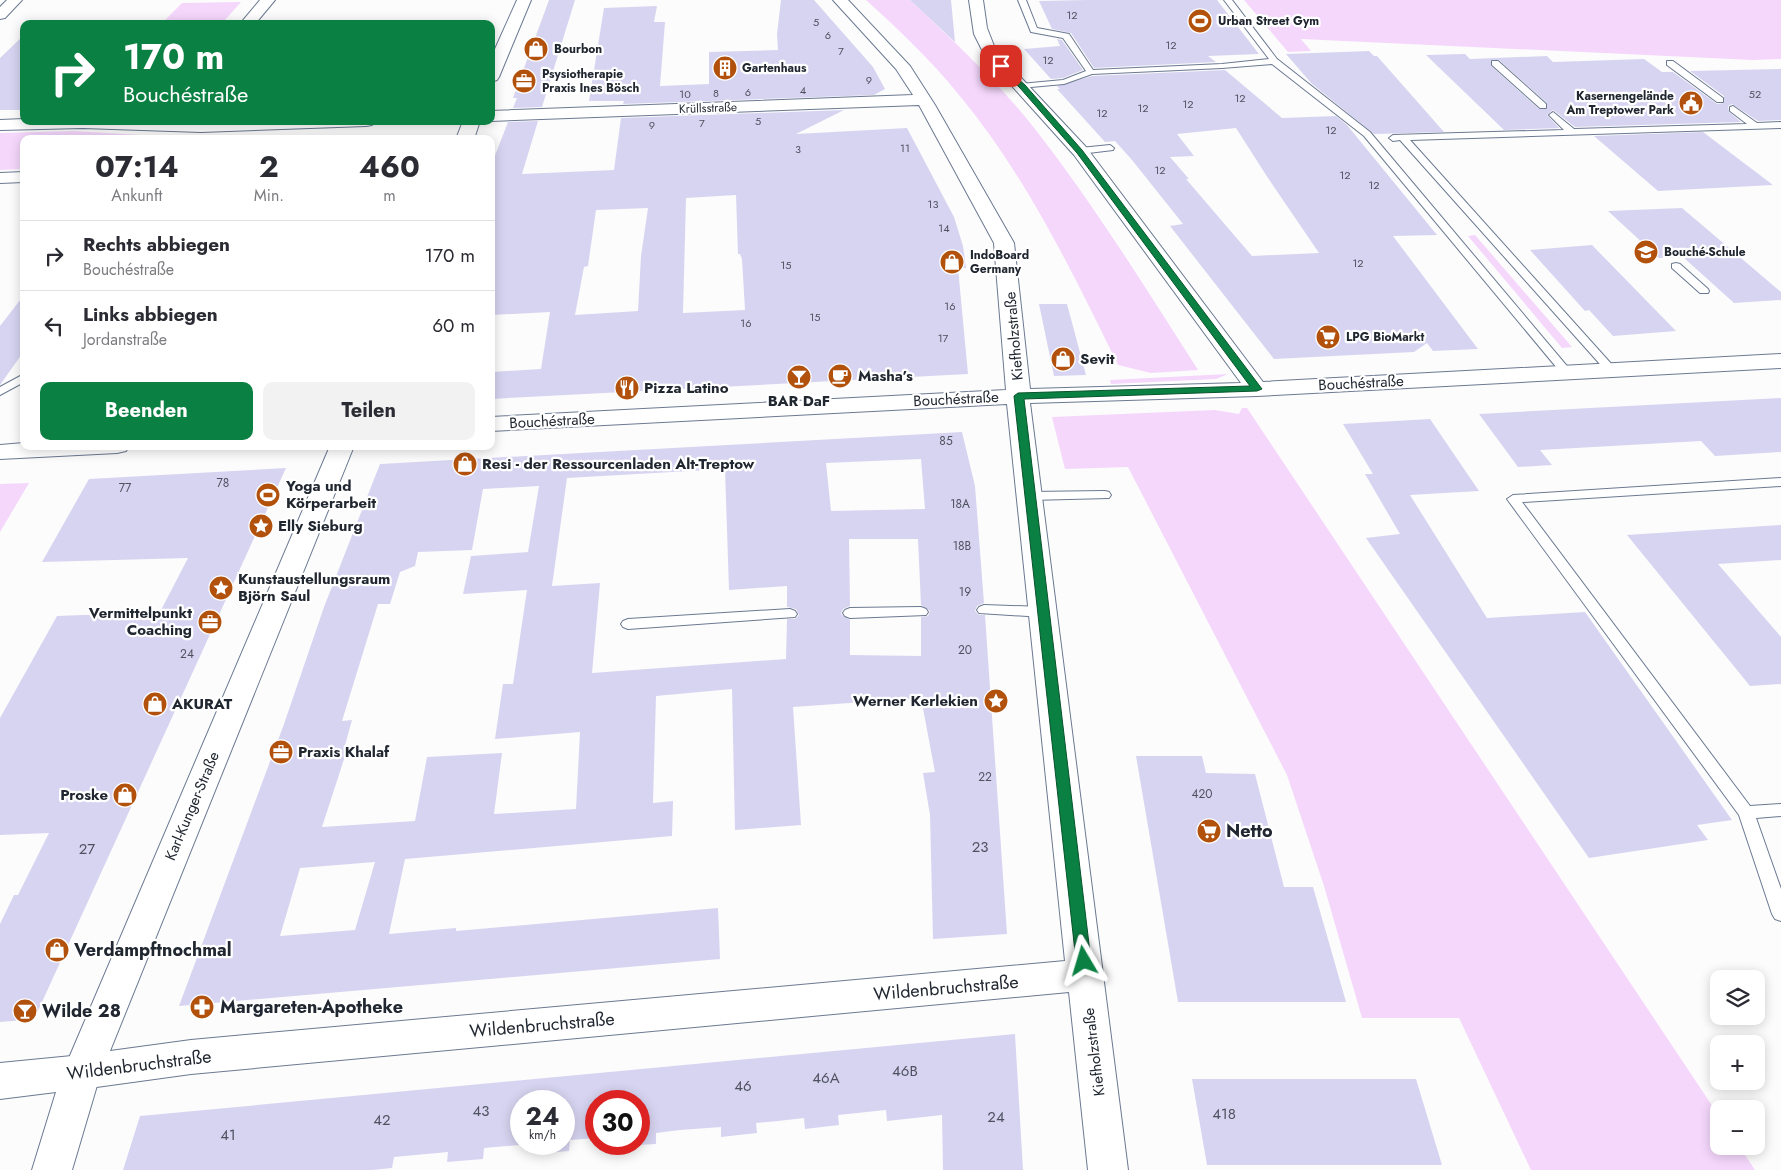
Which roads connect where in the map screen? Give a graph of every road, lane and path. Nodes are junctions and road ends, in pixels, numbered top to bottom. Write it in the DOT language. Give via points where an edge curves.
graph roads {
  1 [pos="15,0"];
  2 [pos="268,0"];
  3 [pos="524,0"];
  4 [pos="840,0"];
  5 [pos="976,0"];
  6 [pos="1022,0"];
  7 [pos="1228,0"];
  8 [pos="0,16"];
  9 [pos="250,20"];
  10 [pos="1274,61"];
  11 [pos="1494,63"];
  12 [pos="1670,63"];
  13 [pos="495,68"];
  14 [pos="1091,72"];
  15 [pos="1022,86"];
  16 [pos="924,100"];
  17 [pos="1720,100"];
  18 [pos="1543,106"];
  19 [pos="1733,109"];
  20 [pos="1553,115"];
  21 [pos="495,116"];
  22 [pos="0,125"];
  23 [pos="20,125"];
  24 [pos="109,125"];
  25 [pos="264,125"];
  26 [pos="1781,125"];
  27 [pos="1755,126"];
  28 [pos="161,129"];
  29 [pos="1572,132"];
  30 [pos="1110,148"];
  31 [pos="1080,152"];
  32 [pos="20,177"];
  33 [pos="0,178"];
  34 [pos="1676,266"];
  35 [pos="1704,292"];
  36 [pos="1781,360"];
  37 [pos="1611,370"];
  38 [pos="1566,372"];
  39 [pos="20,380"];
  40 [pos="1257,389"];
  41 [pos="0,392"];
  42 [pos="1018,396"];
  43 [pos="495,424"];
  44 [pos="39,450"];
  45 [pos="340,450"];
  46 [pos="0,452"];
  47 [pos="1781,482"];
  48 [pos="1105,494"];
  49 [pos="1030,496"];
  50 [pos="984,610"];
  51 [pos="850,612"];
  52 [pos="921,612"];
  53 [pos="1043,612"];
  54 [pos="790,614"];
  55 [pos="628,624"];
  56 [pos="1781,810"];
  57 [pos="1746,813"];
  58 [pos="1781,914"];
  59 [pos="1086,975"];
  60 [pos="82,1072"];
  61 [pos="0,1081"];
  62 [pos="52,1170"];
  63 [pos="1108,1170"];
  1 -- 8 [label="street"];
  2 -- 9 [label="street"];
  3 -- 13 [label="street"];
  4 -- 16 [label="street, Kiefholzstraße" via="902,66"];
  5 -- 15 [label="street" via="982,41"];
  6 -- 14 [label="lane" via="1034,30 1066,36"];
  7 -- 10 [label="lane"];
  10 -- 14 [label="lane"];
  10 -- 38 [label="lane" via="1367,134"];
  11 -- 18 [label="lane"];
  12 -- 17 [label="lane"];
  14 -- 15 [label="lane" via="1064,82"];
  15 -- 31 [label="street"];
  16 -- 21 [label="street, Krüllsstraße"];
  16 -- 42 [label="street, Kiefholzstraße" via="1004,243"];
  19 -- 27 [label="lane"];
  20 -- 29 [label="lane"];
  22 -- 23 [label="street"];
  24 -- 28 [label="street"];
  25 -- 28 [label="street"];
  26 -- 27 [label="lane"];
  27 -- 29 [label="lane"];
  29 -- 37 [label="lane" via="1398,138"];
  30 -- 31 [label="lane"];
  31 -- 40 [label="street"];
  32 -- 33 [label="street"];
  34 -- 35 [label="lane"];
  36 -- 37 [label="street, Bouchéstraße"];
  37 -- 38 [label="street, Bouchéstraße"];
  38 -- 40 [label="street, Bouchéstraße"];
  39 -- 41 [label="lane"];
  40 -- 42 [label="street, Bouchéstraße"];
  42 -- 43 [label="street, Bouchéstraße"];
  42 -- 49 [label="street, Kiefholzstraße"];
  44 -- 46 [label="street"];
  45 -- 60 [label="street, Karl-Kunger-Straße"];
  47 -- 57 [label="lane" via="1513,499"];
  48 -- 49 [label="lane"];
  49 -- 53 [label="street, Kiefholzstraße"];
  50 -- 53 [label="lane"];
  51 -- 52 [label="lane"];
  53 -- 59 [label="street, Kiefholzstraße"];
  54 -- 55 [label="lane"];
  56 -- 57 [label="lane"];
  57 -- 58 [label="lane"];
  59 -- 60 [label="street, Wildenbruchstraße" via="191,1057"];
  59 -- 63 [label="street, Kiefholzstraße"];
  60 -- 61 [label="street, Wildenbruchstraße"];
  60 -- 62 [label="street, Karl-Kunger-Straße"];
}
